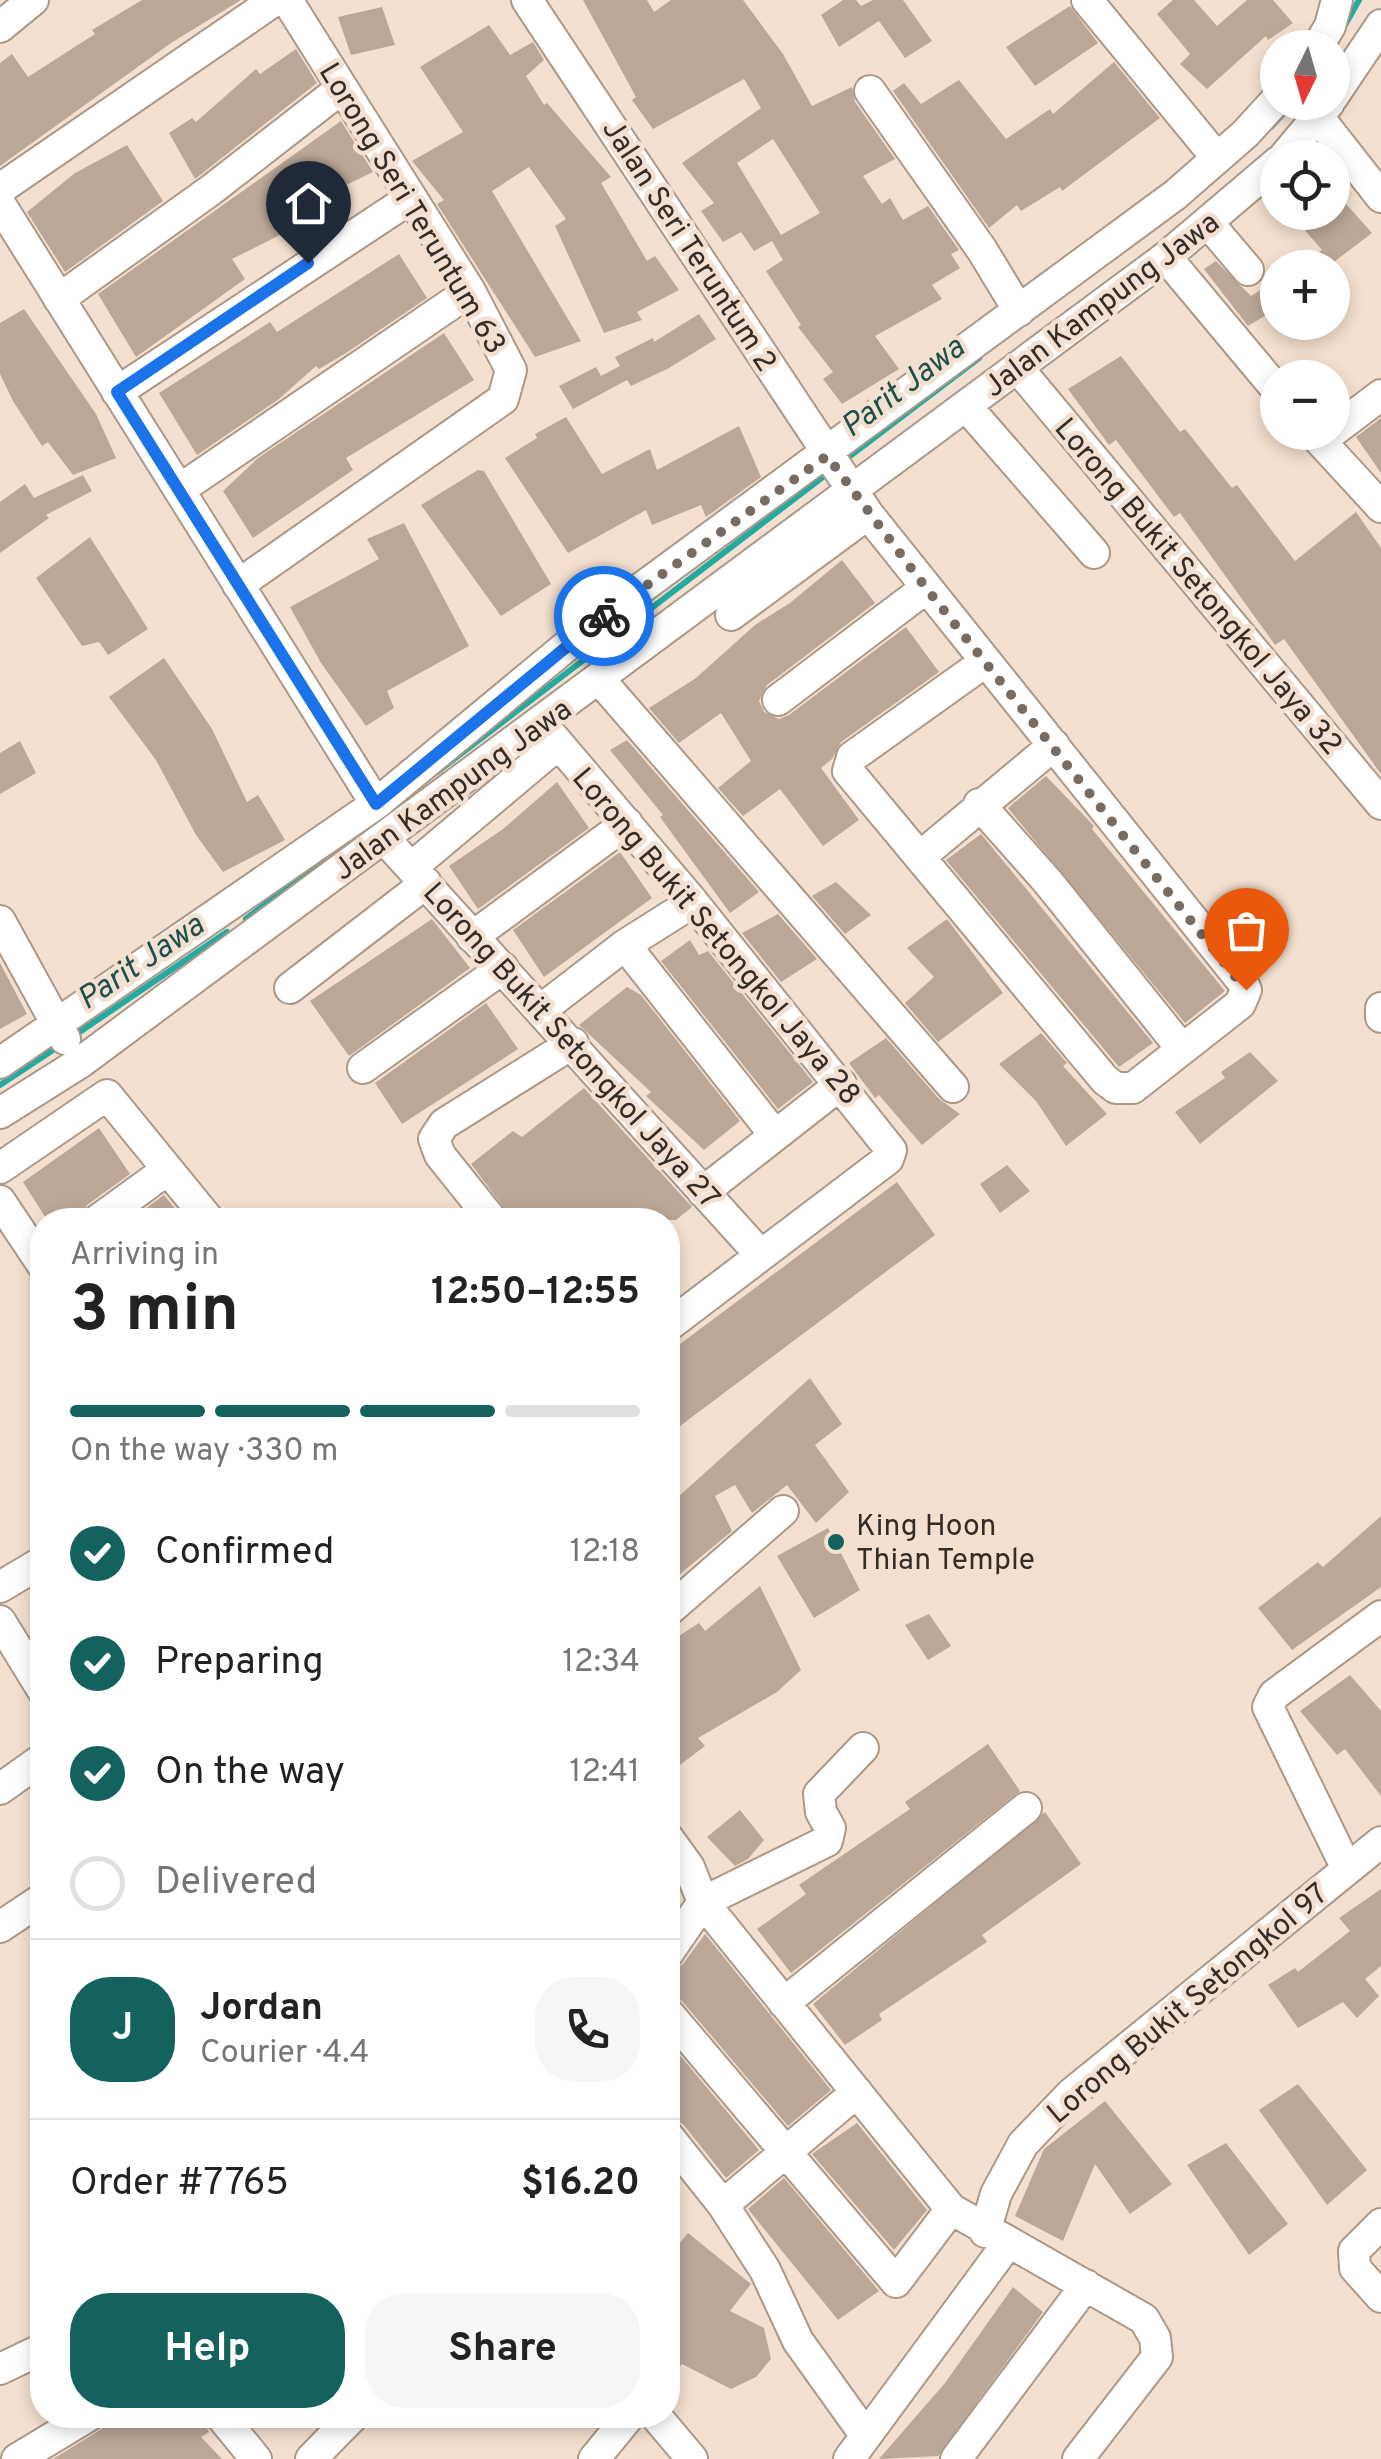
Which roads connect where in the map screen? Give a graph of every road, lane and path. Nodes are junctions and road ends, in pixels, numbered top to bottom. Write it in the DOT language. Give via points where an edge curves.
graph roads {
  1 [pos="34,0"];
  2 [pos="275,0"];
  3 [pos="286,0"];
  4 [pos="527,0"];
  5 [pos="1088,0"];
  6 [pos="1337,0"];
  7 [pos="1381,25"];
  8 [pos="0,27"];
  9 [pos="1327,30"];
  10 [pos="1350,72"];
  11 [pos="342,88"];
  12 [pos="870,91"];
  13 [pos="1260,116"];
  14 [pos="1315,120"];
  15 [pos="1335,120"];
  16 [pos="1297,140"];
  17 [pos="1217,158"];
  18 [pos="1260,178"];
  19 [pos="0,190"];
  20 [pos="1381,197"];
  21 [pos="412,198"];
  22 [pos="0,204"];
  23 [pos="1210,224"];
  24 [pos="1166,258"];
  25 [pos="1248,270"];
  26 [pos="470,292"];
  27 [pos="60,299"];
  28 [pos="1019,311"];
  29 [pos="1017,368"];
  30 [pos="1260,370"];
  31 [pos="117,392"];
  32 [pos="1381,395"];
  33 [pos="966,406"];
  34 [pos="1350,417"];
  35 [pos="1336,450"];
  36 [pos="845,481"];
  37 [pos="179,490"];
  38 [pos="1381,507"];
  39 [pos="1094,553"];
  40 [pos="238,585"];
  41 [pos="926,588"];
  42 [pos="731,615"];
  43 [pos="598,620"];
  44 [pos="624,651"];
  45 [pos="984,662"];
  46 [pos="600,680"];
  47 [pos="778,700"];
  48 [pos="541,723"];
  49 [pos="1054,745"];
  50 [pos="563,750"];
  51 [pos="376,804"];
  52 [pos="979,804"];
  53 [pos="1381,804"];
  54 [pos="627,823"];
  55 [pos="384,838"];
  56 [pos="921,856"];
  57 [pos="419,875"];
  58 [pos="693,902"];
  59 [pos="228,909"];
  60 [pos="0,922"];
  61 [pos="472,936"];
  62 [pos="249,938"];
  63 [pos="625,945"];
  64 [pos="503,968"];
  65 [pos="290,988"];
  66 [pos="1381,1008"];
  67 [pos="542,1009"];
  68 [pos="1381,1017"];
  69 [pos="56,1025"];
  70 [pos="574,1044"];
  71 [pos="1182,1049"];
  72 [pos="0,1062"];
  73 [pos="81,1062"];
  74 [pos="362,1068"];
  75 [pos="841,1084"];
  76 [pos="954,1088"];
  77 [pos="0,1113"];
  78 [pos="774,1134"];
  79 [pos="0,1168"];
  80 [pos="167,1170"];
  81 [pos="703,1192"];
  82 [pos="0,1201"];
  83 [pos="115,1208"];
  84 [pos="199,1208"];
  85 [pos="482,1208"];
  86 [pos="30,1245"];
  87 [pos="759,1253"];
  88 [pos="680,1316"];
  89 [pos="783,1512"];
  90 [pos="30,1569"];
  91 [pos="0,1588"];
  92 [pos="680,1600"];
  93 [pos="1381,1616"];
  94 [pos="0,1622"];
  95 [pos="11,1663"];
  96 [pos="863,1748"];
  97 [pos="30,1768"];
  98 [pos="0,1789"];
  99 [pos="1026,1808"];
  100 [pos="1381,1842"];
  101 [pos="680,1855"];
  102 [pos="1347,1869"];
  103 [pos="703,1902"];
  104 [pos="30,1907"];
  105 [pos="0,1927"];
  106 [pos="680,1936"];
  107 [pos="784,2003"];
  108 [pos="680,2027"];
  109 [pos="857,2092"];
  110 [pos="680,2151"];
  111 [pos="785,2152"];
  112 [pos="723,2205"];
  113 [pos="952,2209"];
  114 [pos="1381,2224"];
  115 [pos="996,2237"];
  116 [pos="1086,2285"];
  117 [pos="1381,2297"];
  118 [pos="30,2355"];
  119 [pos="0,2369"];
  120 [pos="68,2428"];
  121 [pos="236,2428"];
  122 [pos="342,2428"];
  123 [pos="619,2428"];
  124 [pos="666,2428"];
  125 [pos="858,2447"];
  126 [pos="16,2459"];
  127 [pos="256,2459"];
  128 [pos="312,2459"];
  129 [pos="594,2459"];
  130 [pos="692,2459"];
  131 [pos="956,2459"];
  132 [pos="1078,2459"];
  1 -- 8 [label="street"];
  2 -- 19 [label="street"];
  3 -- 11 [label="street, Lorong Seri Teruntum 63"];
  4 -- 36 [label="street, Jalan Seri Teruntum 2"];
  5 -- 17 [label="street"];
  6 -- 9 [label="street"];
  7 -- 10 [label="street, Jalan Kampung Jawa"];
  11 -- 21 [label="street, Lorong Seri Teruntum 63"];
  11 -- 27 [label="street"];
  12 -- 28 [label="street"];
  13 -- 17 [label="street, Jalan Kampung Jawa"];
  14 -- 16 [label="street, Jalan Kampung Jawa"];
  15 -- 20 [label="street"];
  17 -- 28 [label="street, Jalan Kampung Jawa"];
  18 -- 23 [label="street, Jalan Kampung Jawa"];
  21 -- 26 [label="street, Lorong Seri Teruntum 63"];
  21 -- 31 [label="street"];
  22 -- 27 [label="street"];
  23 -- 24 [label="street, Jalan Kampung Jawa"];
  23 -- 25 [label="street"];
  24 -- 29 [label="street, Jalan Kampung Jawa"];
  24 -- 30 [label="street"];
  26 -- 37 [label="street"];
  26 -- 40 [label="street, Lorong Seri Teruntum 63" via="511,370 503,398"];
  27 -- 31 [label="street"];
  28 -- 36 [label="street, Jalan Kampung Jawa"];
  29 -- 33 [label="street, Jalan Kampung Jawa"];
  29 -- 53 [label="street, Lorong Bukit Setongkol Jaya 32"];
  31 -- 37 [label="street"];
  32 -- 34 [label="street"];
  33 -- 36 [label="street, Jalan Kampung Jawa"];
  33 -- 39 [label="street"];
  35 -- 38 [label="street"];
  36 -- 41 [label="street, Jalan Seri Teruntum 2"];
  36 -- 42 [label="street, Jalan Kampung Jawa"];
  36 -- 43 [label="street, Jalan Kampung Jawa"];
  36 -- 44 [label="street, Jalan Kampung Jawa"];
  37 -- 40 [label="street"];
  40 -- 51 [label="street"];
  41 -- 45 [label="street, Jalan Seri Teruntum 2"];
  41 -- 47 [label="street"];
  43 -- 44 [label="street"];
  43 -- 51 [label="street, Jalan Kampung Jawa"];
  44 -- 46 [label="street, Jalan Kampung Jawa"];
  45 -- 49 [label="street, Jalan Seri Teruntum 2"];
  45 -- 56 [label="street" via="848,763"];
  46 -- 48 [label="street, Jalan Kampung Jawa"];
  46 -- 76 [label="street"];
  48 -- 50 [label="street, Lorong Bukit Setongkol Jaya 28"];
  48 -- 55 [label="street, Jalan Kampung Jawa"];
  49 -- 52 [label="street"];
  49 -- 71 [label="street, Jalan Seri Teruntum 2" via="1246,990"];
  50 -- 54 [label="street, Lorong Bukit Setongkol Jaya 28"];
  50 -- 57 [label="street" via="550,752"];
  51 -- 59 [label="street, Jalan Kampung Jawa"];
  52 -- 56 [label="street"];
  52 -- 71 [label="street"];
  54 -- 58 [label="street, Lorong Bukit Setongkol Jaya 28"];
  54 -- 61 [label="street"];
  55 -- 57 [label="street, Lorong Bukit Setongkol Jaya 27"];
  55 -- 62 [label="street, Jalan Kampung Jawa"];
  56 -- 71 [label="street" via="1110,1084 1133,1088"];
  57 -- 61 [label="street, Lorong Bukit Setongkol Jaya 27"];
  57 -- 65 [label="street"];
  58 -- 63 [label="street"];
  58 -- 75 [label="street, Lorong Bukit Setongkol Jaya 28"];
  59 -- 62 [label="street"];
  59 -- 69 [label="street, Jalan Kampung Jawa"];
  60 -- 69 [label="street"];
  61 -- 64 [label="street, Lorong Bukit Setongkol Jaya 27"];
  62 -- 73 [label="street, Jalan Kampung Jawa"];
  63 -- 67 [label="street"];
  63 -- 78 [label="street"];
  64 -- 67 [label="street, Lorong Bukit Setongkol Jaya 27"];
  64 -- 74 [label="street"];
  66 -- 68 [label="street"];
  67 -- 70 [label="street, Lorong Bukit Setongkol Jaya 27"];
  69 -- 72 [label="street, Jalan Kampung Jawa"];
  69 -- 73 [label="street"];
  70 -- 81 [label="street, Lorong Bukit Setongkol Jaya 27"];
  70 -- 85 [label="street" via="444,1124 434,1139"];
  73 -- 77 [label="street, Jalan Kampung Jawa"];
  75 -- 78 [label="street"];
  75 -- 87 [label="street, Lorong Bukit Setongkol Jaya 28" via="891,1150 888,1160"];
  78 -- 81 [label="street"];
  79 -- 80 [label="street" via="103,1094 118,1104"];
  80 -- 83 [label="street"];
  80 -- 84 [label="street"];
  81 -- 87 [label="street, Lorong Bukit Setongkol Jaya 27"];
  82 -- 86 [label="street"];
  87 -- 88 [label="street"];
  89 -- 92 [label="street"];
  90 -- 91 [label="street"];
  93 -- 102 [label="street" via="1274,1695 1268,1707"];
  94 -- 95 [label="street"];
  96 -- 103 [label="street" via="820,1794 828,1842"];
  97 -- 98 [label="street"];
  99 -- 107 [label="street"];
  100 -- 102 [label="street, Lorong Bukit Setongkol 97"];
  101 -- 103 [label="street"];
  102 -- 115 [label="street, Lorong Bukit Setongkol 97" via="1071,2094 1023,2144 996,2194"];
  103 -- 106 [label="street"];
  103 -- 107 [label="street"];
  104 -- 105 [label="street"];
  107 -- 109 [label="street"];
  108 -- 111 [label="street"];
  109 -- 111 [label="street"];
  109 -- 113 [label="street"];
  110 -- 112 [label="street"];
  111 -- 112 [label="street"];
  111 -- 113 [label="street" via="896,2282"];
  112 -- 125 [label="street" via="765,2270"];
  113 -- 115 [label="street"];
  114 -- 117 [label="street" via="1354,2252 1355,2268"];
  115 -- 116 [label="street"];
  115 -- 125 [label="street, Lorong Bukit Setongkol 97"];
  116 -- 131 [label="street"];
  116 -- 132 [label="street" via="1144,2319 1157,2357"];
  118 -- 119 [label="street"];
  120 -- 126 [label="street"];
  121 -- 127 [label="street"];
  122 -- 128 [label="street"];
  123 -- 129 [label="street"];
  124 -- 130 [label="street"];
}
